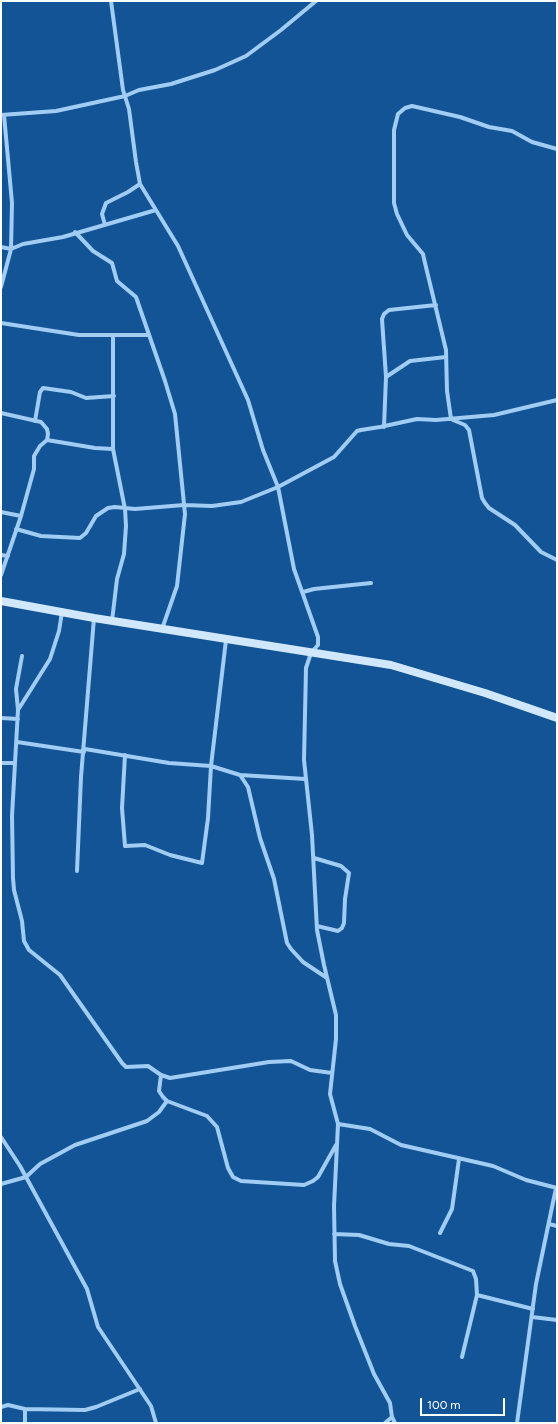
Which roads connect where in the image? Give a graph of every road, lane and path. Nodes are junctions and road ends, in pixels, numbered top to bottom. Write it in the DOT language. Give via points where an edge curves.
graph roads {
  1 [pos="111,1"];
  2 [pos="316,1"];
  3 [pos="125,96"];
  4 [pos="2,115"];
  5 [pos="557,149"];
  6 [pos="140,184"];
  7 [pos="156,210"];
  8 [pos="105,225"];
  9 [pos="75,232"];
  10 [pos="1,247"];
  11 [pos="12,249"];
  12 [pos="1,287"];
  13 [pos="436,306"];
  14 [pos="1,323"];
  15 [pos="114,335"];
  16 [pos="148,335"];
  17 [pos="446,357"];
  18 [pos="386,377"];
  19 [pos="114,396"];
  20 [pos="557,400"];
  21 [pos="1,413"];
  22 [pos="451,419"];
  23 [pos="35,421"];
  24 [pos="384,427"];
  25 [pos="47,440"];
  26 [pos="113,449"];
  27 [pos="278,487"];
  28 [pos="184,505"];
  29 [pos="125,509"];
  30 [pos="1,512"];
  31 [pos="21,516"];
  32 [pos="16,529"];
  33 [pos="1,555"];
  34 [pos="8,556"];
  35 [pos="557,560"];
  36 [pos="1,575"];
  37 [pos="371,583"];
  38 [pos="303,592"];
  39 [pos="1,601"];
  40 [pos="62,612"];
  41 [pos="94,618"];
  42 [pos="112,621"];
  43 [pos="162,629"];
  44 [pos="226,640"];
  45 [pos="310,653"];
  46 [pos="22,656"];
  47 [pos="18,710"];
  48 [pos="1,718"];
  49 [pos="557,718"];
  50 [pos="18,719"];
  51 [pos="17,742"];
  52 [pos="84,750"];
  53 [pos="125,755"];
  54 [pos="1,763"];
  55 [pos="15,763"];
  56 [pos="211,766"];
  57 [pos="240,775"];
  58 [pos="304,779"];
  59 [pos="314,858"];
  60 [pos="77,871"];
  61 [pos="317,926"];
  62 [pos="324,965"];
  63 [pos="316,971"];
  64 [pos="327,978"];
  65 [pos="332,1073"];
  66 [pos="161,1075"];
  67 [pos="167,1101"];
  68 [pos="338,1124"];
  69 [pos="1,1137"];
  70 [pos="336,1144"];
  71 [pos="459,1158"];
  72 [pos="26,1177"];
  73 [pos="1,1184"];
  74 [pos="556,1188"];
  75 [pos="549,1224"];
  76 [pos="557,1226"];
  77 [pos="334,1234"];
  78 [pos="440,1234"];
  79 [pos="477,1295"];
  80 [pos="533,1309"];
  81 [pos="532,1317"];
  82 [pos="557,1320"];
  83 [pos="462,1357"];
  84 [pos="140,1389"];
  85 [pos="1,1407"];
  86 [pos="25,1409"];
  87 [pos="392,1417"];
  88 [pos="25,1423"];
  89 [pos="156,1423"];
  90 [pos="385,1423"];
  91 [pos="395,1423"];
  92 [pos="517,1423"];
  1 -- 3 [label="street"];
  2 -- 3 [label="street" via="246,56 203,74"];
  3 -- 4 [label="street" via="56,111"];
  3 -- 6 [label="street"];
  4 -- 11 [label="street" via="12,203"];
  5 -- 13 [label="street" via="532,142 512,131 412,106 398,114 394,130 394,203 407,235 423,254"];
  6 -- 7 [label="street"];
  6 -- 8 [label="street" via="106,203 102,214"];
  7 -- 8 [label="street"];
  7 -- 27 [label="street" via="178,246 226,349 251,408 263,450"];
  8 -- 9 [label="street"];
  9 -- 11 [label="street"];
  9 -- 16 [label="street" via="93,251 112,263 117,281 136,297"];
  10 -- 11 [label="street"];
  11 -- 12 [label="street"];
  13 -- 17 [label="street"];
  13 -- 18 [label="street" via="389,310 384,314 382,319"];
  14 -- 15 [label="street" via="80,335"];
  15 -- 16 [label="street"];
  15 -- 19 [label="street"];
  16 -- 28 [label="street" via="175,414"];
  17 -- 18 [label="street" via="410,361"];
  17 -- 22 [label="street"];
  18 -- 24 [label="street"];
  19 -- 23 [label="street" via="86,398 71,392 43,388"];
  19 -- 26 [label="street"];
  20 -- 22 [label="street" via="494,415"];
  21 -- 23 [label="street"];
  22 -- 24 [label="street" via="417,419"];
  22 -- 35 [label="street" via="465,425 468,430 485,504 515,525 541,552"];
  23 -- 25 [label="street" via="41,422 47,429"];
  24 -- 27 [label="street" via="357,431 334,457"];
  25 -- 26 [label="street"];
  25 -- 31 [label="street" via="34,456 34,469"];
  26 -- 29 [label="street"];
  27 -- 28 [label="street" via="234,503 212,506"];
  27 -- 38 [label="street" via="291,557"];
  28 -- 29 [label="street"];
  28 -- 43 [label="street" via="179,576"];
  29 -- 32 [label="street" via="115,507 102,511 80,538 41,536"];
  29 -- 42 [label="street" via="126,541 117,579"];
  30 -- 31 [label="street"];
  31 -- 32 [label="street"];
  32 -- 34 [label="street"];
  33 -- 34 [label="street"];
  34 -- 36 [label="street"];
  37 -- 38 [label="street"];
  38 -- 45 [label="street" via="318,637 318,645"];
  39 -- 40 [label="street"];
  40 -- 41 [label="street"];
  40 -- 47 [label="street" via="50,659"];
  41 -- 42 [label="street"];
  41 -- 52 [label="street"];
  42 -- 43 [label="street"];
  43 -- 44 [label="street"];
  44 -- 45 [label="street"];
  44 -- 56 [label="street"];
  45 -- 49 [label="street" via="404,668 485,692"];
  45 -- 58 [label="street" via="306,668"];
  46 -- 47 [label="street" via="16,689"];
  47 -- 50 [label="street"];
  48 -- 50 [label="street"];
  50 -- 51 [label="street"];
  51 -- 52 [label="street"];
  51 -- 55 [label="street"];
  52 -- 53 [label="street"];
  52 -- 60 [label="street"];
  53 -- 56 [label="street" via="169,764"];
  53 -- 56 [label="street" via="122,808 124,846 145,846 200,864 204,861"];
  54 -- 55 [label="street"];
  55 -- 66 [label="street" via="12,816 13,878 26,946 60,975 122,1063 131,1068 148,1066"];
  56 -- 57 [label="street"];
  57 -- 58 [label="street"];
  57 -- 63 [label="street" via="248,787 260,838 274,879 287,943 296,956"];
  58 -- 59 [label="street"];
  59 -- 61 [label="street"];
  59 -- 61 [label="street" via="341,866 349,873 342,928 338,931"];
  61 -- 62 [label="street"];
  62 -- 63 [label="street"];
  62 -- 64 [label="street"];
  63 -- 64 [label="street"];
  64 -- 65 [label="street" via="335,1006 337,1026"];
  65 -- 66 [label="street" via="310,1070 291,1061 277,1061 170,1078"];
  65 -- 68 [label="street" via="330,1094"];
  66 -- 67 [label="street" via="159,1091"];
  67 -- 70 [label="street" via="207,1116 218,1126 228,1168 233,1177 241,1181 304,1184 313,1181"];
  67 -- 72 [label="street" via="159,1112 147,1121 75,1145 40,1164"];
  68 -- 70 [label="street"];
  68 -- 71 [label="street" via="370,1129 401,1145"];
  69 -- 72 [label="street"];
  70 -- 77 [label="street"];
  71 -- 74 [label="street" via="493,1166 535,1183"];
  71 -- 78 [label="street" via="452,1209"];
  72 -- 73 [label="street"];
  72 -- 84 [label="street" via="87,1289 98,1326"];
  74 -- 75 [label="street"];
  75 -- 76 [label="street"];
  75 -- 80 [label="street"];
  77 -- 79 [label="street" via="359,1235 389,1244 410,1246 466,1267 472,1271 476,1279"];
  77 -- 87 [label="street" via="335,1261 340,1284 374,1374 390,1403"];
  79 -- 80 [label="street"];
  79 -- 83 [label="street"];
  80 -- 81 [label="street"];
  81 -- 82 [label="street"];
  81 -- 92 [label="street"];
  84 -- 86 [label="street" via="85,1410"];
  84 -- 89 [label="street" via="151,1406"];
  85 -- 86 [label="street" via="8,1405"];
  86 -- 88 [label="street"];
  87 -- 90 [label="street"];
  87 -- 91 [label="street"];
}
